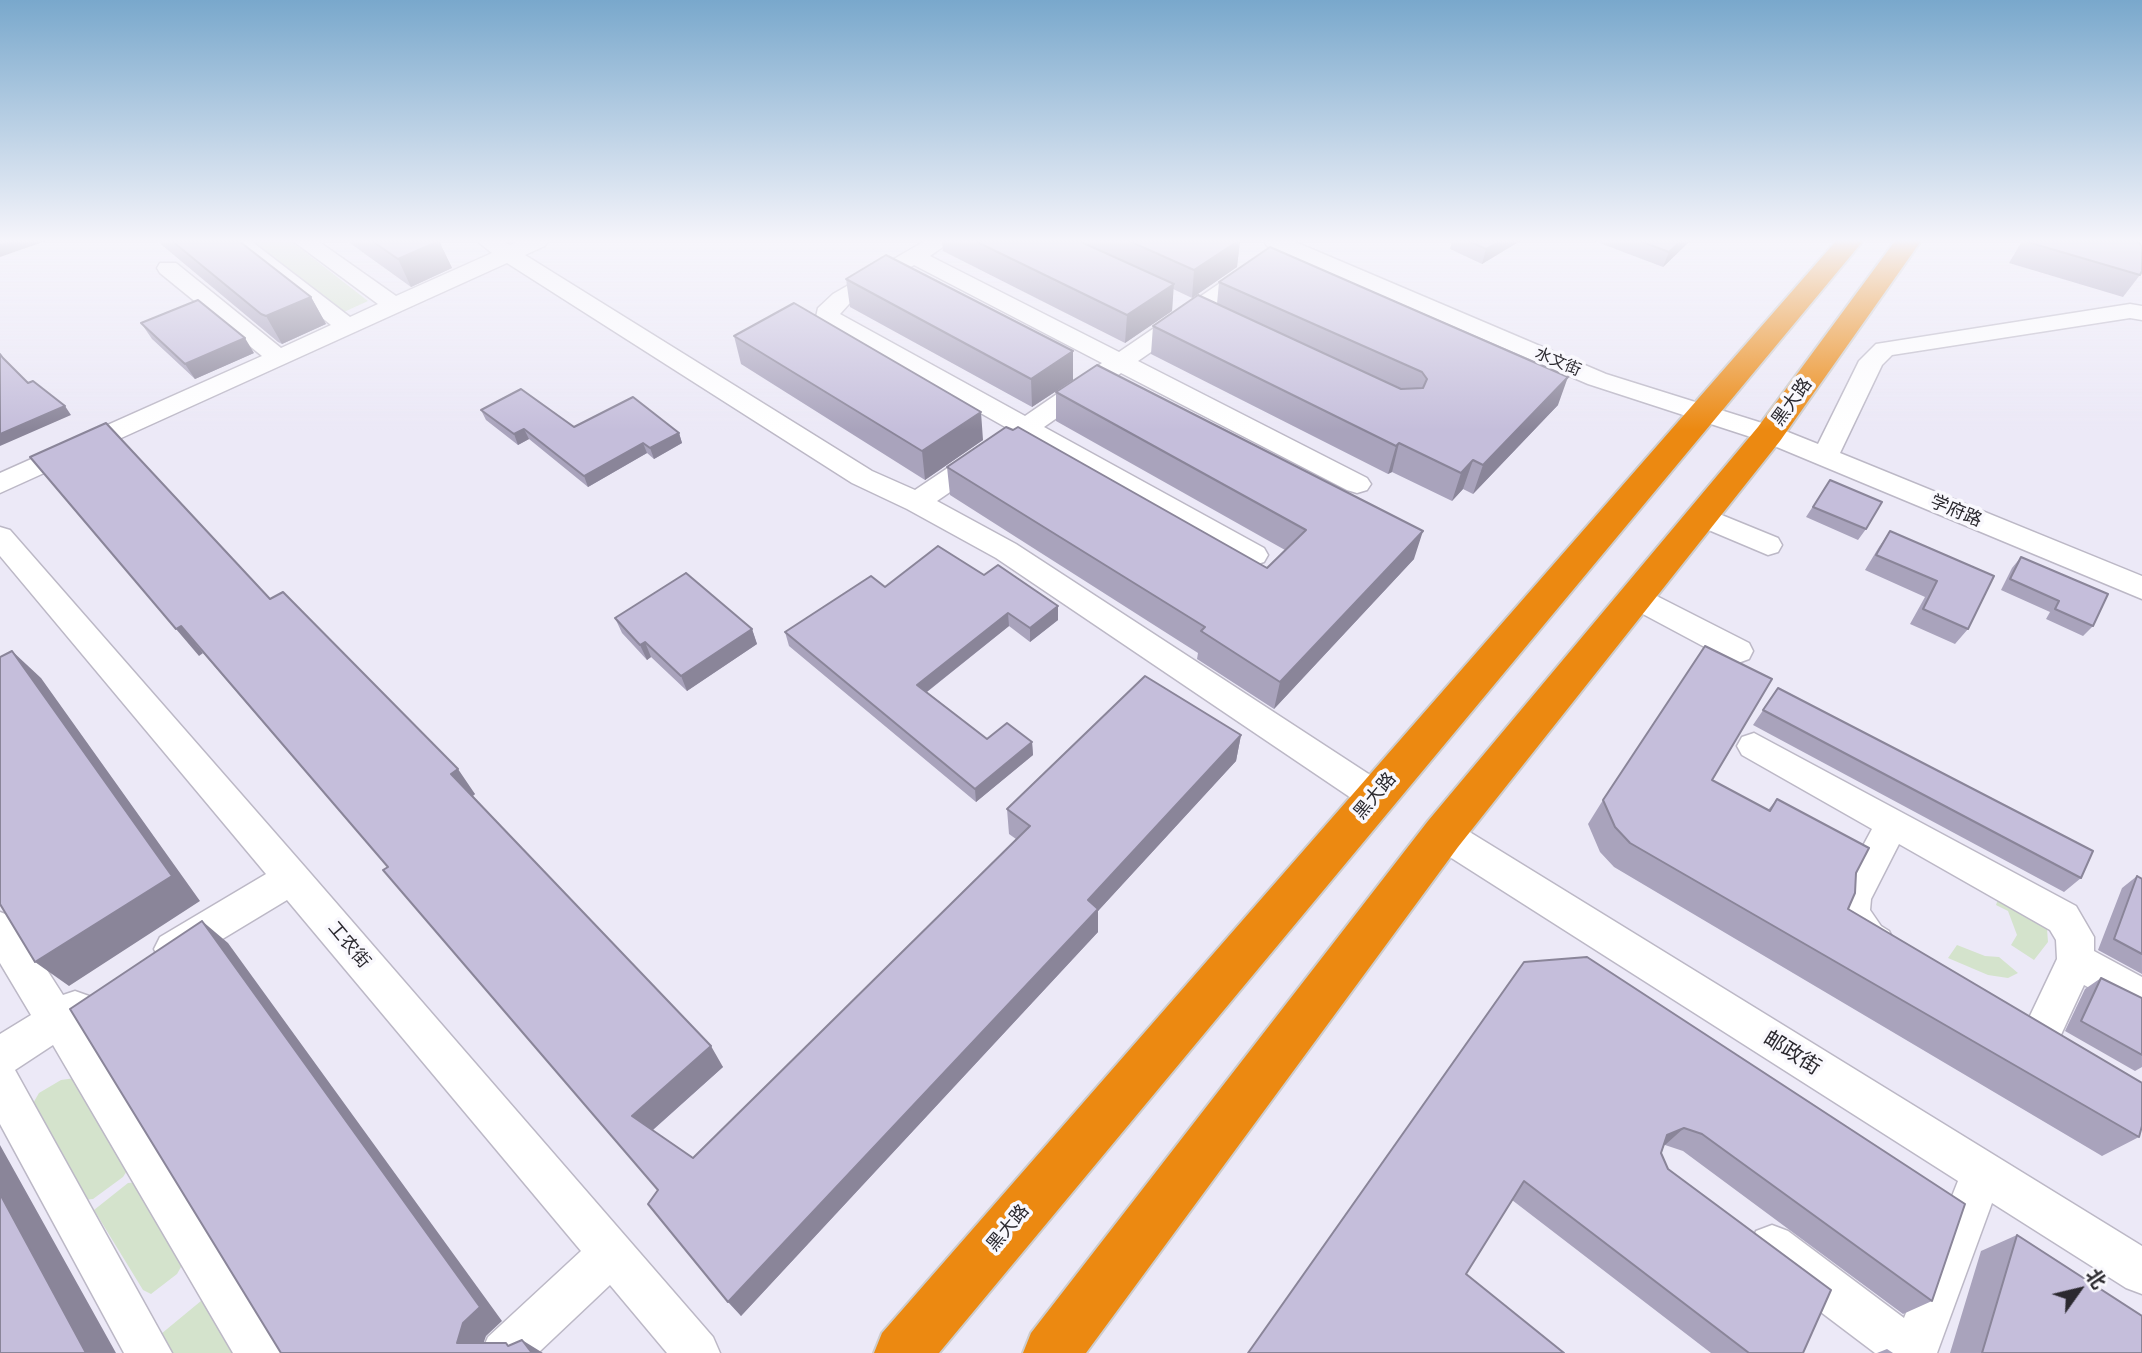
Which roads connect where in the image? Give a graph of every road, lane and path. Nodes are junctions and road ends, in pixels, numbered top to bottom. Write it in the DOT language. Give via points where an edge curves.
graph roads {
  1 [pos="212,304"];
  2 [pos="319,304"];
  3 [pos="393,304"];
  4 [pos="399,304"];
  5 [pos="588,304"];
  6 [pos="835,304"];
  7 [pos="1008,304"];
  8 [pos="1177,304"];
  9 [pos="1205,304"];
  10 [pos="1423,304"];
  11 [pos="1796,304"];
  12 [pos="1863,304"];
  13 [pos="396,306"];
  14 [pos="1194,313"];
  15 [pos="2142,313"];
  16 [pos="1219,324"];
  17 [pos="349,328"];
  18 [pos="280,359"];
  19 [pos="1123,362"];
  20 [pos="1702,414"];
  21 [pos="1026,428"];
  22 [pos="1769,434"];
  23 [pos="1825,456"];
  24 [pos="0,484"];
  25 [pos="1357,484"];
  26 [pos="917,502"];
  27 [pos="1702,516"];
  28 [pos="0,537"];
  29 [pos="1768,545"];
  30 [pos="1254,555"];
  31 [pos="2142,588"];
  32 [pos="1637,597"];
  33 [pos="1738,651"];
  34 [pos="1754,746"];
  35 [pos="1375,796"];
  36 [pos="1892,824"];
  37 [pos="1443,834"];
  38 [pos="292,878"];
  39 [pos="0,929"];
  40 [pos="1902,958"];
  41 [pos="2076,960"];
  42 [pos="140,969"];
  43 [pos="105,990"];
  44 [pos="2142,998"];
  45 [pos="59,1019"];
  46 [pos="2005,1019"];
  47 [pos="2039,1039"];
  48 [pos="0,1057"];
  49 [pos="2073,1060"];
  50 [pos="0,1083"];
  51 [pos="1982,1173"];
  52 [pos="1741,1224"];
  53 [pos="612,1253"];
  54 [pos="2141,1269"];
  55 [pos="149,1353"];
  56 [pos="259,1353"];
  57 [pos="504,1353"];
  58 [pos="697,1353"];
  59 [pos="902,1353"];
  60 [pos="1051,1353"];
  61 [pos="1914,1353"];
  1 -- 18 [label="street"];
  2 -- 17 [label="street"];
  3 -- 13 [label="street"];
  4 -- 13 [label="street"];
  5 -- 26 [label="street" via="862,477"];
  6 -- 21 [label="street" via="828,317"];
  7 -- 19 [label="street"];
  8 -- 14 [label="street"];
  9 -- 14 [label="street"];
  10 -- 20 [label="street, 水文街" via="1597,379"];
  11 -- 20 [label="highway, 黑大路"];
  12 -- 22 [label="highway, 黑大路"];
  13 -- 17 [label="street"];
  14 -- 16 [label="street"];
  14 -- 19 [label="street"];
  15 -- 23 [label="street" via="2130,311 1885,349 1871,361"];
  17 -- 18 [label="street"];
  18 -- 24 [label="street"];
  19 -- 21 [label="street"];
  19 -- 25 [label="street"];
  20 -- 22 [label="street, 水文街"];
  20 -- 35 [label="highway, 黑大路"];
  21 -- 26 [label="street"];
  21 -- 30 [label="street"];
  22 -- 23 [label="street, 学府路"];
  22 -- 27 [label="highway, 黑大路"];
  23 -- 31 [label="street, 学府路"];
  26 -- 35 [label="street" via="1006,551"];
  27 -- 29 [label="street"];
  27 -- 32 [label="highway, 黑大路"];
  28 -- 38 [label="street, 工农街"];
  32 -- 33 [label="street"];
  32 -- 37 [label="highway, 黑大路"];
  34 -- 36 [label="street"];
  35 -- 59 [label="highway, 黑大路"];
  36 -- 40 [label="street" via="1853,898 1851,914 1868,938"];
  36 -- 41 [label="street" via="2063,918 2076,937"];
  37 -- 51 [label="street, 邮政街"];
  37 -- 60 [label="highway, 黑大路"];
  38 -- 42 [label="street"];
  38 -- 53 [label="street, 工农街"];
  39 -- 45 [label="street"];
  41 -- 44 [label="street"];
  41 -- 47 [label="street"];
  43 -- 45 [label="street"];
  45 -- 48 [label="street"];
  45 -- 56 [label="street"];
  46 -- 47 [label="street"];
  47 -- 49 [label="street"];
  50 -- 55 [label="street"];
  51 -- 54 [label="street, 邮政街"];
  51 -- 61 [label="street"];
  52 -- 61 [label="street"];
  53 -- 57 [label="street"];
  53 -- 58 [label="street, 工农街"];
}
